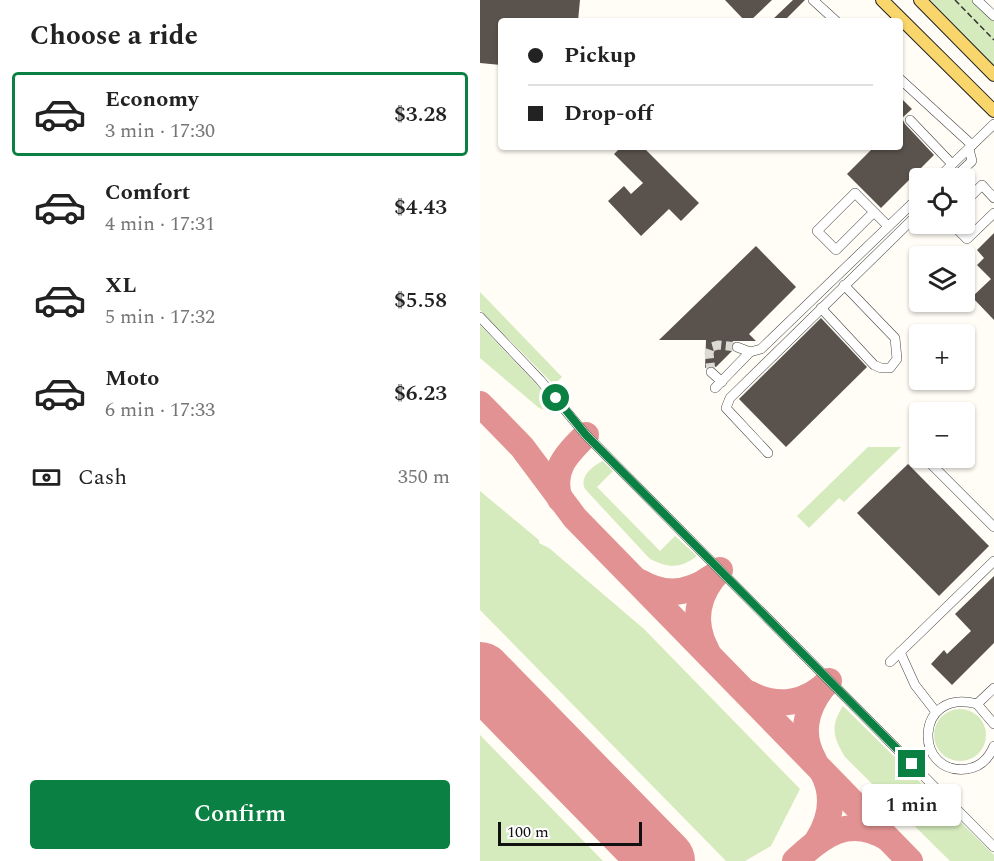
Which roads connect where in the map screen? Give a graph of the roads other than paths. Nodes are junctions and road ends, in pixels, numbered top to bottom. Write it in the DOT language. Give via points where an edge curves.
graph roads {
  1 [pos="813,0"];
  2 [pos="882,0"];
  3 [pos="920,0"];
  4 [pos="977,0"];
  5 [pos="994,16"];
  6 [pos="833,18"];
  7 [pos="900,18"];
  8 [pos="903,21"];
  9 [pos="994,75"];
  10 [pos="903,83"];
  11 [pos="994,111"];
  12 [pos="909,120"];
  13 [pos="994,124"];
  14 [pos="970,147"];
  15 [pos="952,164"];
  16 [pos="948,168"];
  17 [pos="965,168"];
  18 [pos="975,192"];
  19 [pos="994,198"];
  20 [pos="909,206"];
  21 [pos="874,212"];
  22 [pos="994,213"];
  23 [pos="909,223"];
  24 [pos="888,226"];
  25 [pos="975,231"];
  26 [pos="844,285"];
  27 [pos="821,308"];
  28 [pos="480,317"];
  29 [pos="737,346"];
  30 [pos="750,352"];
  31 [pos="711,372"];
  32 [pos="768,453"];
  33 [pos="935,468"];
  34 [pos="994,527"];
  35 [pos="994,561"];
  36 [pos="900,652"];
  37 [pos="890,662"];
  38 [pos="994,687"];
  39 [pos="977,704"];
  40 [pos="936,712"];
  41 [pos="994,721"];
  42 [pos="994,746"];
  43 [pos="994,847"];
  1 -- 6 [label="street"];
  2 -- 7 [label="main road"];
  3 -- 9 [label="main road"];
  4 -- 5 [label="street"];
  8 -- 11 [label="main road"];
  10 -- 14 [label="street"];
  12 -- 15 [label="street"];
  13 -- 14 [label="street"];
  14 -- 15 [label="street"];
  14 -- 17 [label="street" via="972,161"];
  15 -- 16 [label="street"];
  18 -- 19 [label="street" via="982,185"];
  20 -- 24 [label="street"];
  21 -- 21 [label="street" via="855,192 817,231 836,250"];
  21 -- 24 [label="street"];
  22 -- 25 [label="street"];
  23 -- 26 [label="street"];
  24 -- 30 [label="street" via="760,349"];
  26 -- 27 [label="street"];
  26 -- 27 [label="street" via="895,338 897,359 890,368 874,364"];
  27 -- 32 [label="street" via="727,404 726,408"];
  28 -- 43 [label="street" via="586,435"];
  29 -- 30 [label="street"];
  30 -- 31 [label="street" via="718,385"];
  33 -- 34 [label="street"];
  35 -- 36 [label="street"];
  36 -- 37 [label="street"];
  36 -- 40 [label="street" via="915,685"];
  38 -- 39 [label="street"];
  39 -- 40 [label="street" via="958,701"];
  39 -- 41 [label="street"];
  40 -- 42 [label="street" via="927,738 942,764 960,770 973,768 983,762"];
}
